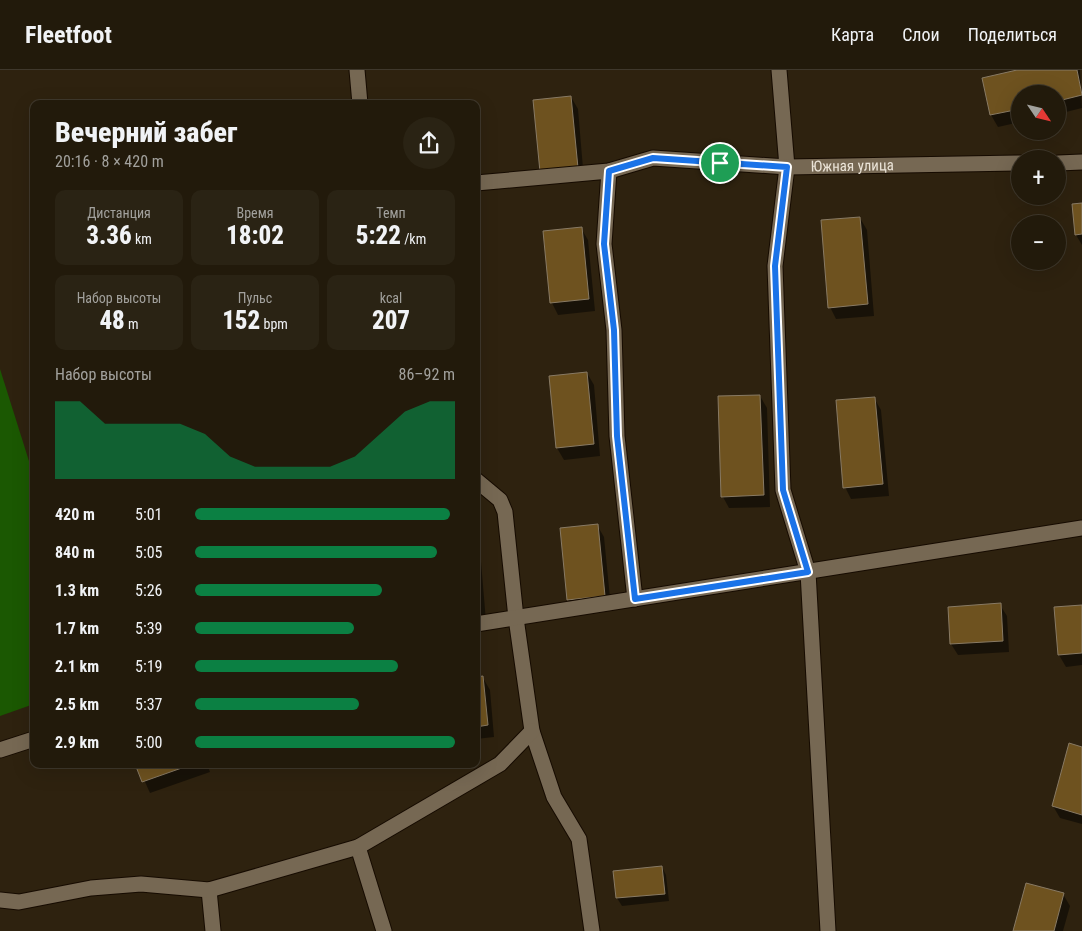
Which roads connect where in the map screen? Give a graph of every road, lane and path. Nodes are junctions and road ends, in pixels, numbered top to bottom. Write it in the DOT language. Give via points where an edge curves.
graph roads {
  1 [pos="357,70"];
  2 [pos="778,70"];
  3 [pos="360,100"];
  4 [pos="1082,162"];
  5 [pos="1011,163"];
  6 [pos="1066,163"];
  7 [pos="787,167"];
  8 [pos="609,171"];
  9 [pos="480,183"];
  10 [pos="480,483"];
  11 [pos="1082,528"];
  12 [pos="808,572"];
  13 [pos="635,599"];
  14 [pos="516,618"];
  15 [pos="480,623"];
  16 [pos="532,731"];
  17 [pos="30,741"];
  18 [pos="0,750"];
  19 [pos="358,847"];
  20 [pos="209,890"];
  21 [pos="0,900"];
  22 [pos="213,931"];
  23 [pos="384,931"];
  24 [pos="592,931"];
  25 [pos="828,931"];
  1 -- 3 [label="street"];
  2 -- 7 [label="street"];
  4 -- 6 [label="street"];
  5 -- 7 [label="street, Южная улица"];
  7 -- 8 [label="street, Южная улица" via="653,158"];
  7 -- 12 [label="street" via="775,266 783,490"];
  8 -- 9 [label="street, Южная улица"];
  8 -- 13 [label="street" via="604,244 614,330 617,436"];
  10 -- 14 [label="street" via="500,500 505,512"];
  11 -- 12 [label="street"];
  12 -- 13 [label="street"];
  12 -- 25 [label="street"];
  13 -- 14 [label="street"];
  14 -- 15 [label="street"];
  14 -- 16 [label="street"];
  16 -- 19 [label="street" via="500,764"];
  16 -- 24 [label="street" via="554,797 579,840"];
  17 -- 18 [label="street"];
  19 -- 20 [label="street"];
  19 -- 23 [label="street"];
  20 -- 21 [label="street" via="140,884 91,888 20,902"];
  20 -- 22 [label="street"];
}
